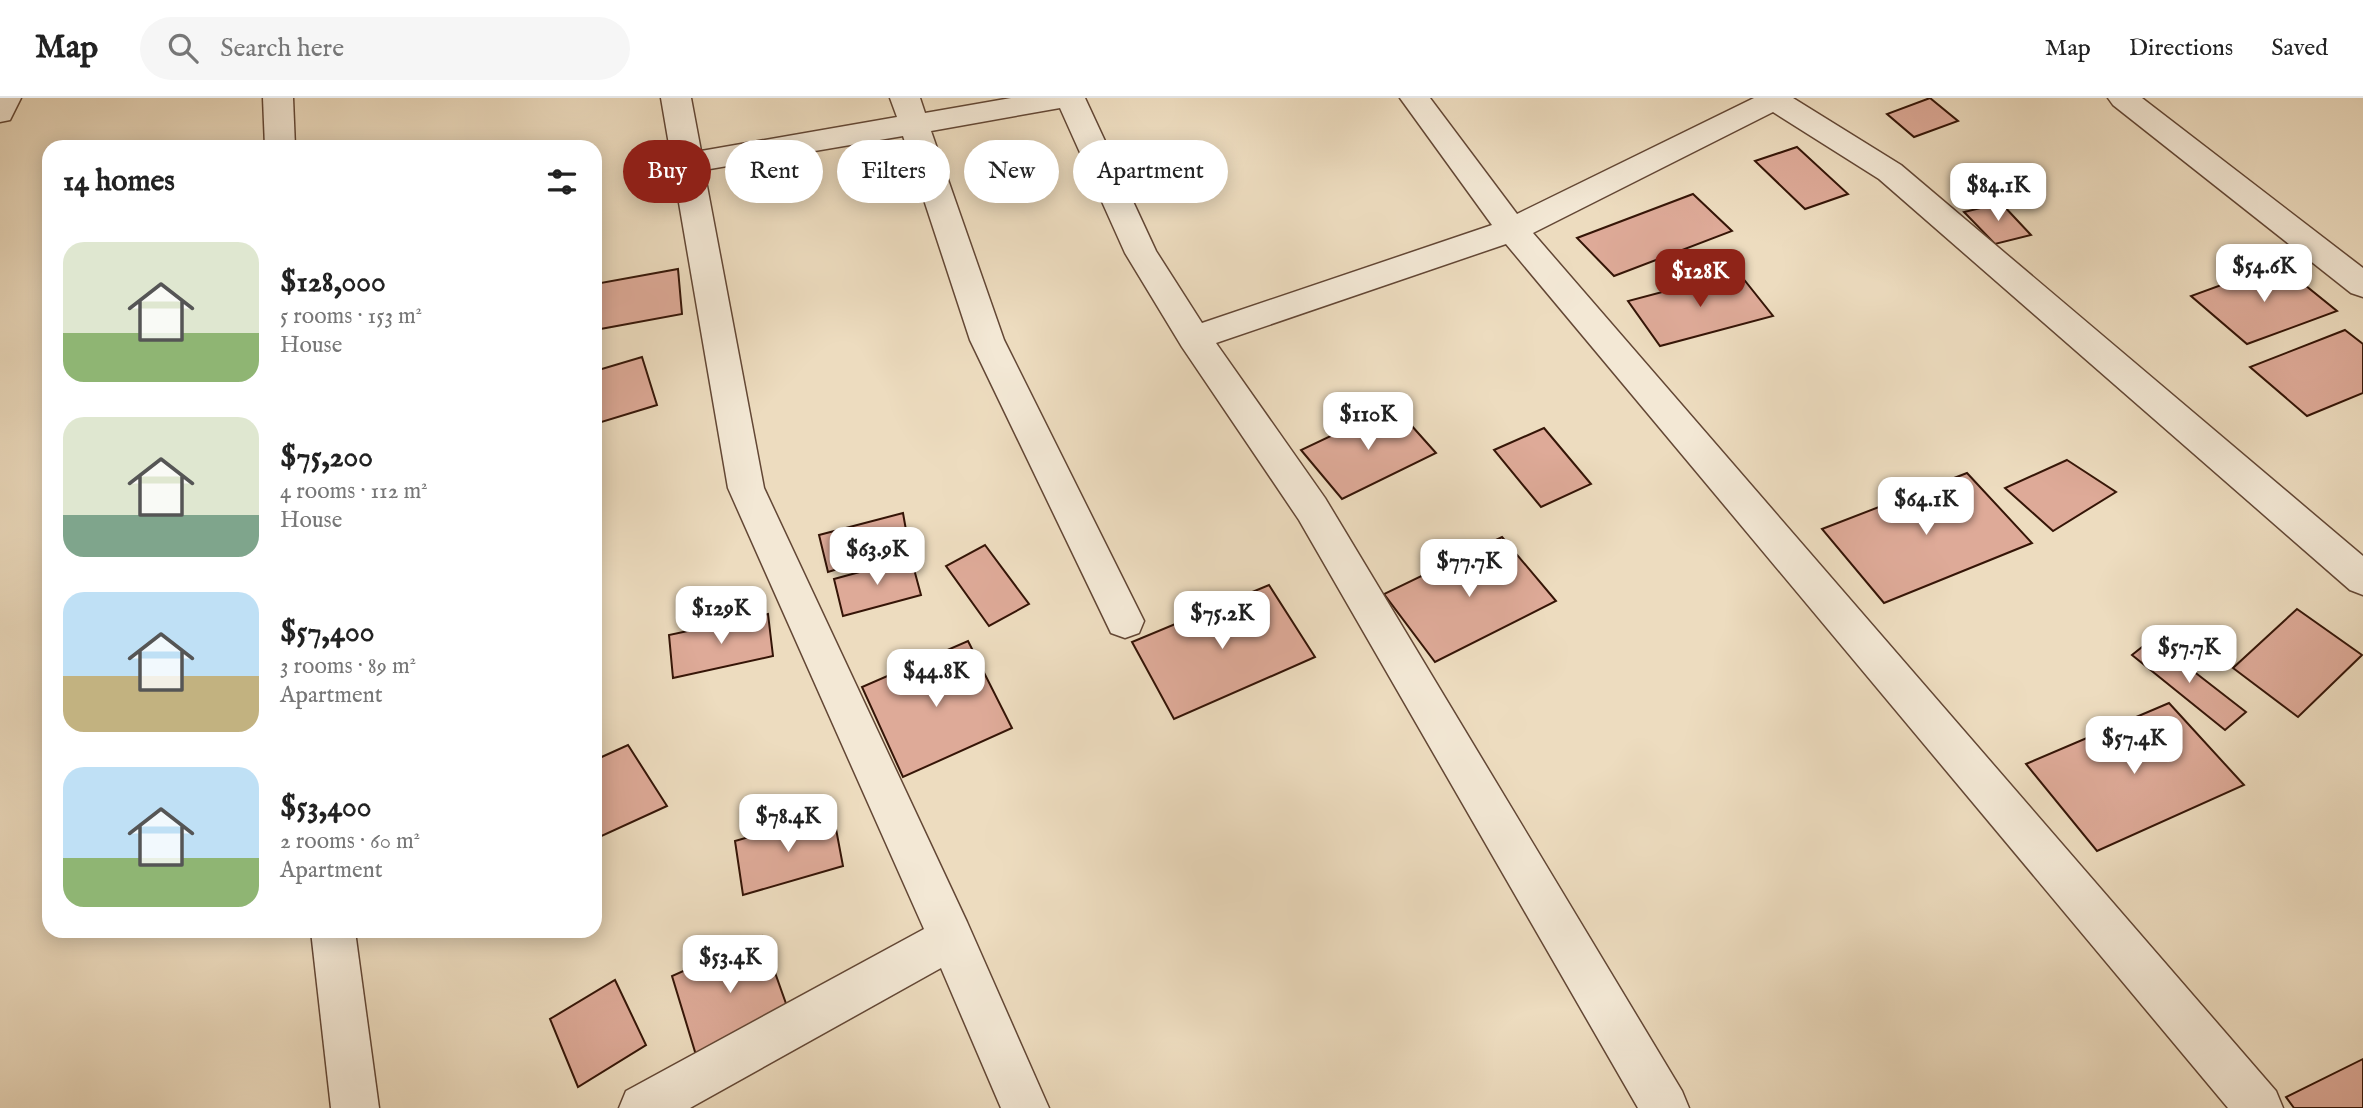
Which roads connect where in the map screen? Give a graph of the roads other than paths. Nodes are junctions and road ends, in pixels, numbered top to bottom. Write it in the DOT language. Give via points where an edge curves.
graph roads {
  1 [pos="6,98"];
  2 [pos="278,98"];
  3 [pos="676,98"];
  4 [pos="1068,98"];
  5 [pos="1415,98"];
  6 [pos="2123,98"];
  7 [pos="1774,99"];
  8 [pos="910,111"];
  9 [pos="0,113"];
  10 [pos="280,140"];
  11 [pos="684,140"];
  12 [pos="711,158"];
  13 [pos="696,203"];
  14 [pos="1512,230"];
  15 [pos="2363,285"];
  16 [pos="1194,338"];
  17 [pos="2363,579"];
  18 [pos="1125,621"];
  19 [pos="335,938"];
  20 [pos="951,938"];
  21 [pos="355,1108"];
  22 [pos="643,1108"];
  23 [pos="1025,1108"];
  24 [pos="1665,1108"];
  25 [pos="2259,1108"];
  1 -- 9 [label="street"];
  2 -- 10 [label="street"];
  3 -- 11 [label="street"];
  4 -- 8 [label="street"];
  4 -- 16 [label="street" via="1141,253"];
  5 -- 14 [label="street"];
  6 -- 15 [label="street"];
  7 -- 14 [label="street"];
  7 -- 17 [label="street" via="1890,172"];
  8 -- 12 [label="street"];
  8 -- 18 [label="street" via="988,340"];
  13 -- 20 [label="street" via="746,488"];
  14 -- 16 [label="street"];
  14 -- 25 [label="street"];
  16 -- 24 [label="street" via="1312,509"];
  19 -- 21 [label="street"];
  20 -- 22 [label="street"];
  20 -- 23 [label="street"];
}
